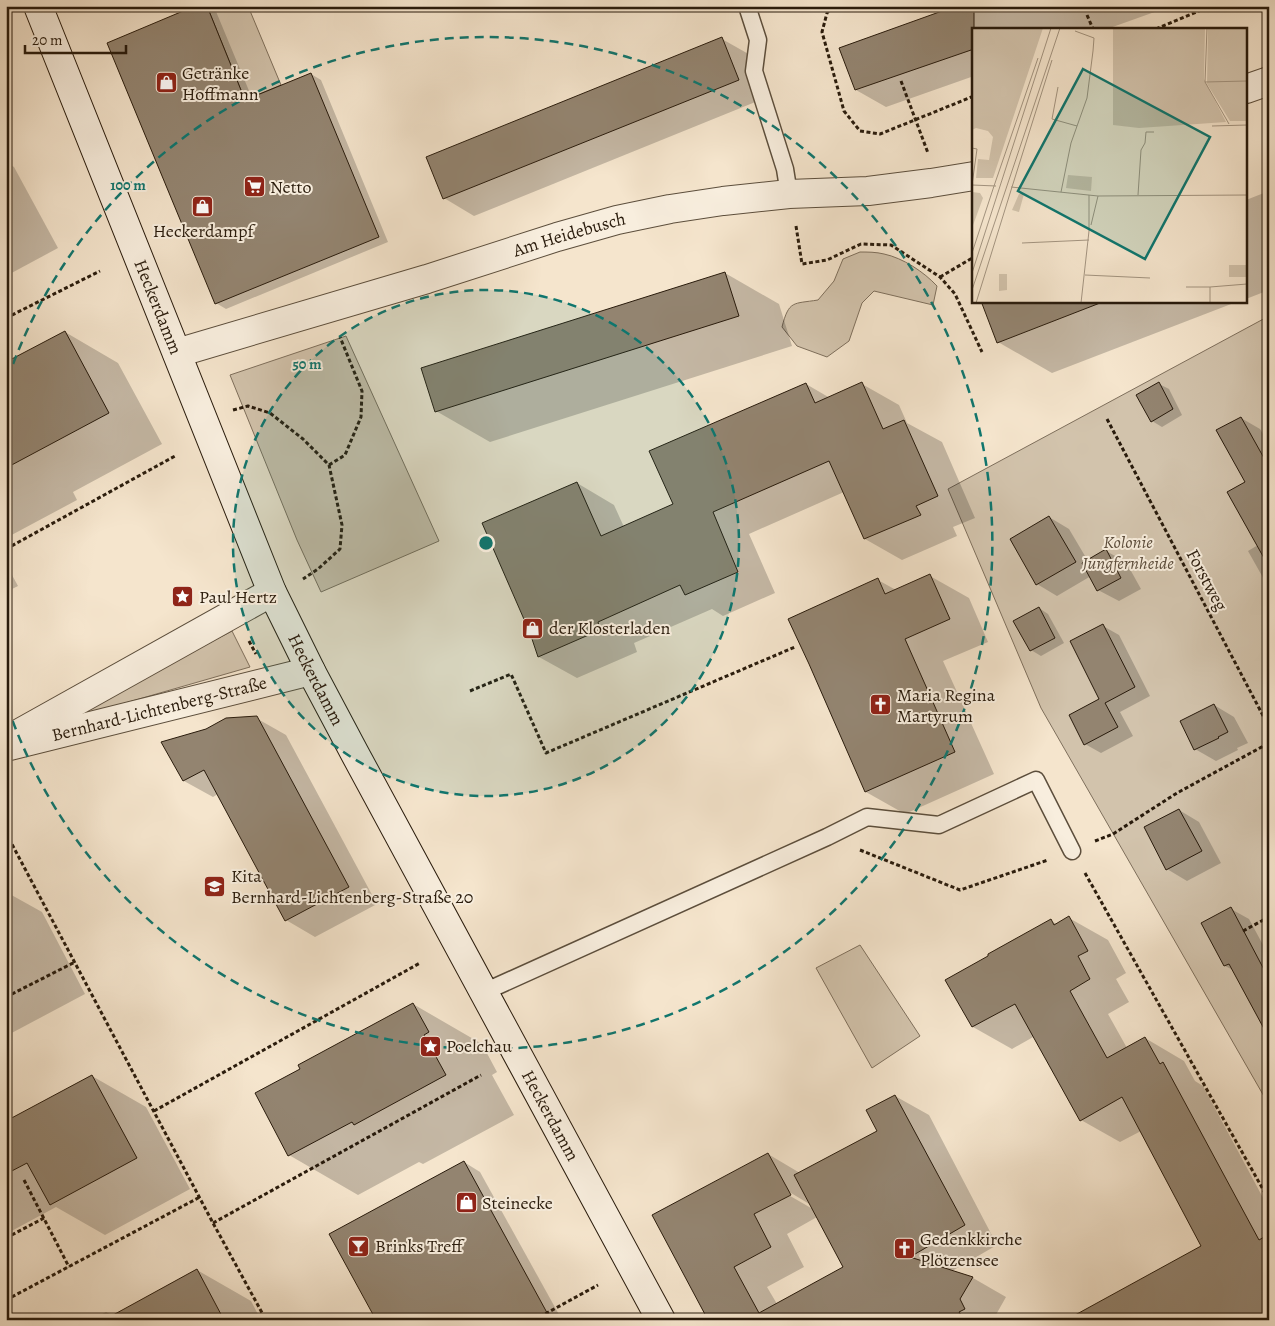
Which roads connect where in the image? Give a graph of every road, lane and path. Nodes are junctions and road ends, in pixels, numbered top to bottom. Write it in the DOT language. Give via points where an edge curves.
graph roads {
  1 [pos="38,6"];
  2 [pos="747,6"];
  3 [pos="833,6"];
  4 [pos="1200,6"];
  5 [pos="1087,16"];
  6 [pos="1093,28"];
  7 [pos="1158,28"];
  8 [pos="12,67"];
  9 [pos="6,70"];
  10 [pos="901,81"];
  11 [pos="1269,81"];
  12 [pos="1248,88"];
  13 [pos="972,97"];
  14 [pos="916,119"];
  15 [pos="930,159"];
  16 [pos="972,176"];
  17 [pos="792,206"];
  18 [pos="972,258"];
  19 [pos="100,271"];
  20 [pos="940,277"];
  21 [pos="6,318"];
  22 [pos="338,333"];
  23 [pos="982,352"];
  24 [pos="177,353"];
  25 [pos="233,410"];
  26 [pos="1107,419"];
  27 [pos="175,456"];
  28 [pos="329,465"];
  29 [pos="6,548"];
  30 [pos="303,579"];
  31 [pos="272,592"];
  32 [pos="246,635"];
  33 [pos="795,647"];
  34 [pos="258,658"];
  35 [pos="311,671"];
  36 [pos="470,691"];
  37 [pos="1269,726"];
  38 [pos="6,740"];
  39 [pos="1269,743"];
  40 [pos="1263,746"];
  41 [pos="6,747"];
  42 [pos="1269,757"];
  43 [pos="6,833"];
  44 [pos="827,837"];
  45 [pos="1072,851"];
  46 [pos="1269,917"];
  47 [pos="1243,931"];
  48 [pos="75,962"];
  49 [pos="420,963"];
  50 [pos="484,992"];
  51 [pos="6,997"];
  52 [pos="481,1075"];
  53 [pos="154,1111"];
  54 [pos="24,1180"];
  55 [pos="200,1197"];
  56 [pos="1269,1200"];
  57 [pos="44,1218"];
  58 [pos="213,1223"];
  59 [pos="6,1238"];
  60 [pos="70,1267"];
  61 [pos="598,1285"];
  62 [pos="6,1300"];
  63 [pos="6,1308"];
  64 [pos="13,1320"];
  65 [pos="266,1320"];
  66 [pos="534,1320"];
  67 [pos="660,1320"];
  1 -- 24 [label="street, Heckerdamm"];
  2 -- 17 [label="lane" via="758,40 754,71 785,169"];
  3 -- 14 [label="path" via="827,13 822,32 844,111 860,131 880,134"];
  4 -- 7 [label="path" via="1201,10"];
  5 -- 6 [label="path"];
  8 -- 9 [label="path"];
  10 -- 14 [label="path"];
  11 -- 12 [label="street"];
  13 -- 14 [label="path"];
  14 -- 15 [label="path"];
  16 -- 17 [label="street, Am Heidebusch"];
  17 -- 20 [label="path" via="802,264 827,260 861,244 891,245"];
  17 -- 24 [label="street, Am Heidebusch" via="670,209 617,220"];
  18 -- 20 [label="path"];
  19 -- 21 [label="path"];
  20 -- 23 [label="path" via="954,294"];
  22 -- 28 [label="path" via="362,391 361,417 345,454"];
  24 -- 31 [label="street, Heckerdamm"];
  25 -- 28 [label="path" via="248,406 270,412"];
  26 -- 37 [label="path, Forstweg"];
  27 -- 29 [label="path"];
  28 -- 30 [label="path" via="342,525 340,549"];
  31 -- 35 [label="street, Heckerdamm"];
  31 -- 38 [label="street, Bernhard-Lichtenberg-Straße"];
  32 -- 34 [label="path"];
  33 -- 36 [label="path" via="546,753 512,674"];
  35 -- 41 [label="street, Bernhard-Lichtenberg-Straße"];
  35 -- 50 [label="street, Heckerdamm"];
  39 -- 40 [label="path"];
  40 -- 42 [label="path"];
  40 -- 45 [label="path" via="1177,793 1113,834"];
  43 -- 48 [label="path"];
  44 -- 45 [label="path" via="960,890"];
  44 -- 45 [label="lane" via="867,817 939,825 1036,780"];
  44 -- 50 [label="lane"];
  45 -- 56 [label="path"];
  46 -- 47 [label="path"];
  48 -- 51 [label="path"];
  48 -- 53 [label="path"];
  49 -- 53 [label="path"];
  50 -- 67 [label="street, Heckerdamm"];
  52 -- 58 [label="path"];
  53 -- 55 [label="path"];
  54 -- 57 [label="path"];
  55 -- 58 [label="path"];
  55 -- 60 [label="path"];
  57 -- 59 [label="path"];
  57 -- 60 [label="path"];
  58 -- 65 [label="path"];
  60 -- 62 [label="path"];
  61 -- 66 [label="path"];
  63 -- 64 [label="path"];
}
